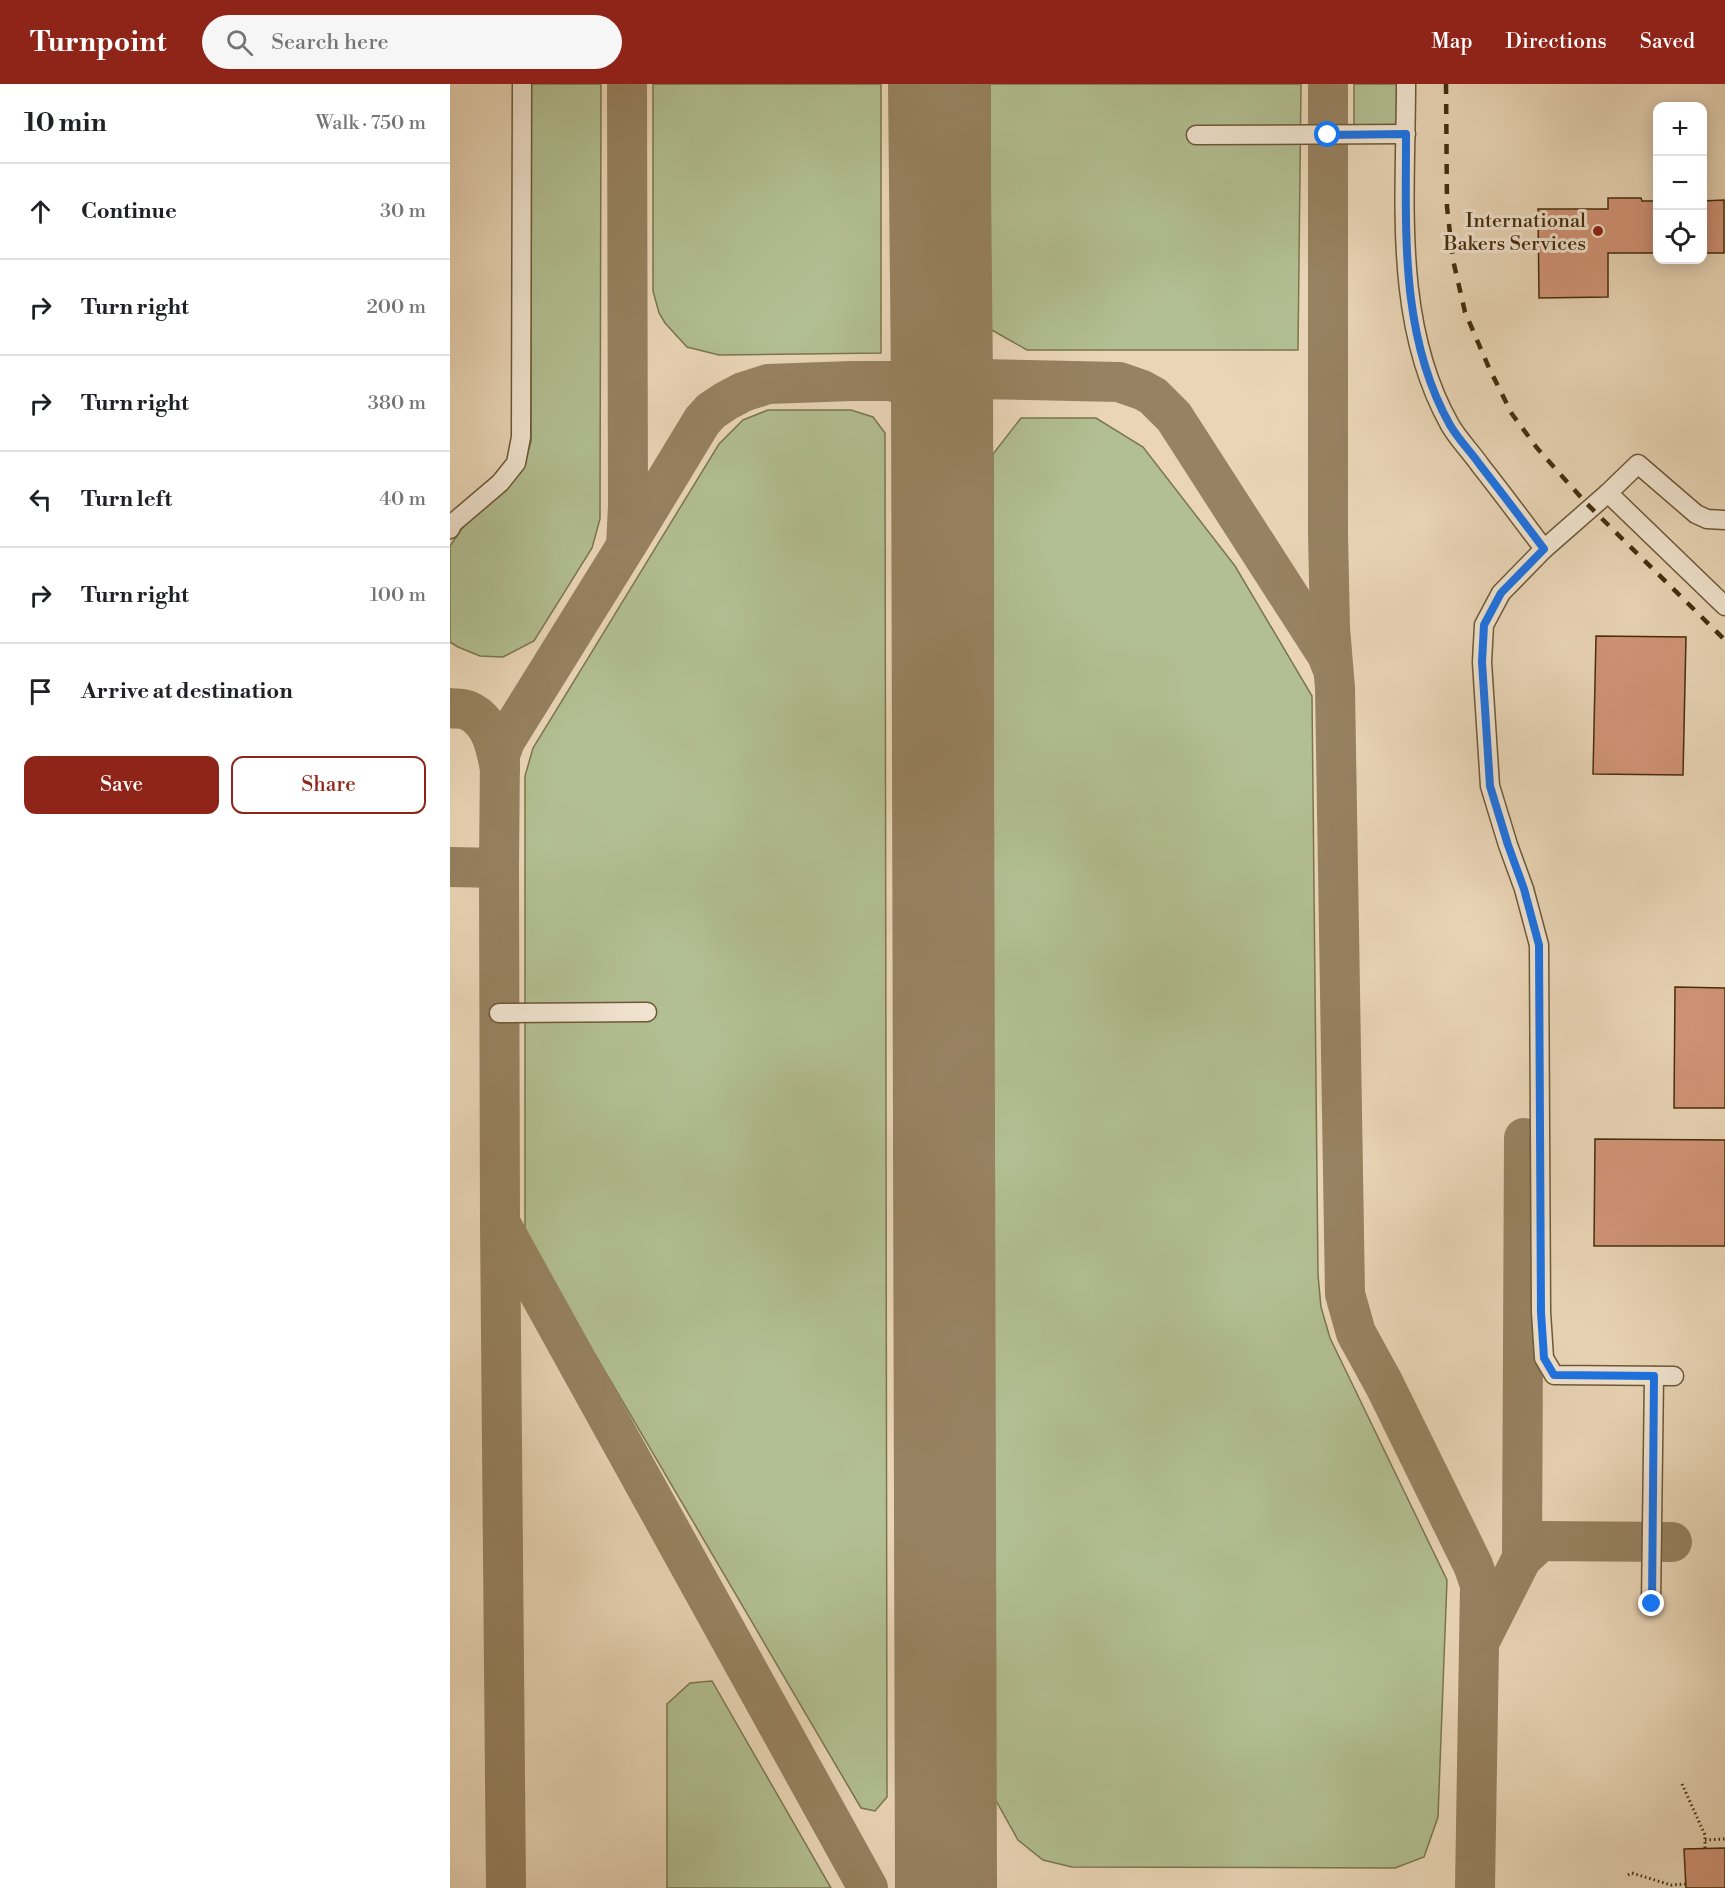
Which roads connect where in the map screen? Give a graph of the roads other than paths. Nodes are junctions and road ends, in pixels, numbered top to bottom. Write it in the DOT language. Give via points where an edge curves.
graph roads {
  1 [pos="522,84"];
  2 [pos="1406,84"];
  3 [pos="1406,134"];
  4 [pos="1196,135"];
  5 [pos="1608,493"];
  6 [pos="1725,520"];
  7 [pos="450,529"];
  8 [pos="1544,549"];
  9 [pos="1725,606"];
  10 [pos="647,1012"];
  11 [pos="499,1013"];
  12 [pos="1654,1376"];
  13 [pos="1674,1376"];
  14 [pos="1652,1604"];
  1 -- 7 [label="lane" via="521,437 516,463"];
  2 -- 3 [label="lane"];
  3 -- 4 [label="lane"];
  3 -- 8 [label="lane" via="1408,285 1417,339 1451,426"];
  5 -- 6 [label="lane" via="1638,464 1696,514"];
  5 -- 8 [label="lane"];
  5 -- 9 [label="lane"];
  8 -- 12 [label="lane" via="1501,593 1484,625 1482,662 1490,786 1539,945 1544,1358 1554,1375"];
  10 -- 11 [label="lane"];
  12 -- 13 [label="lane"];
  12 -- 14 [label="lane"];
}
